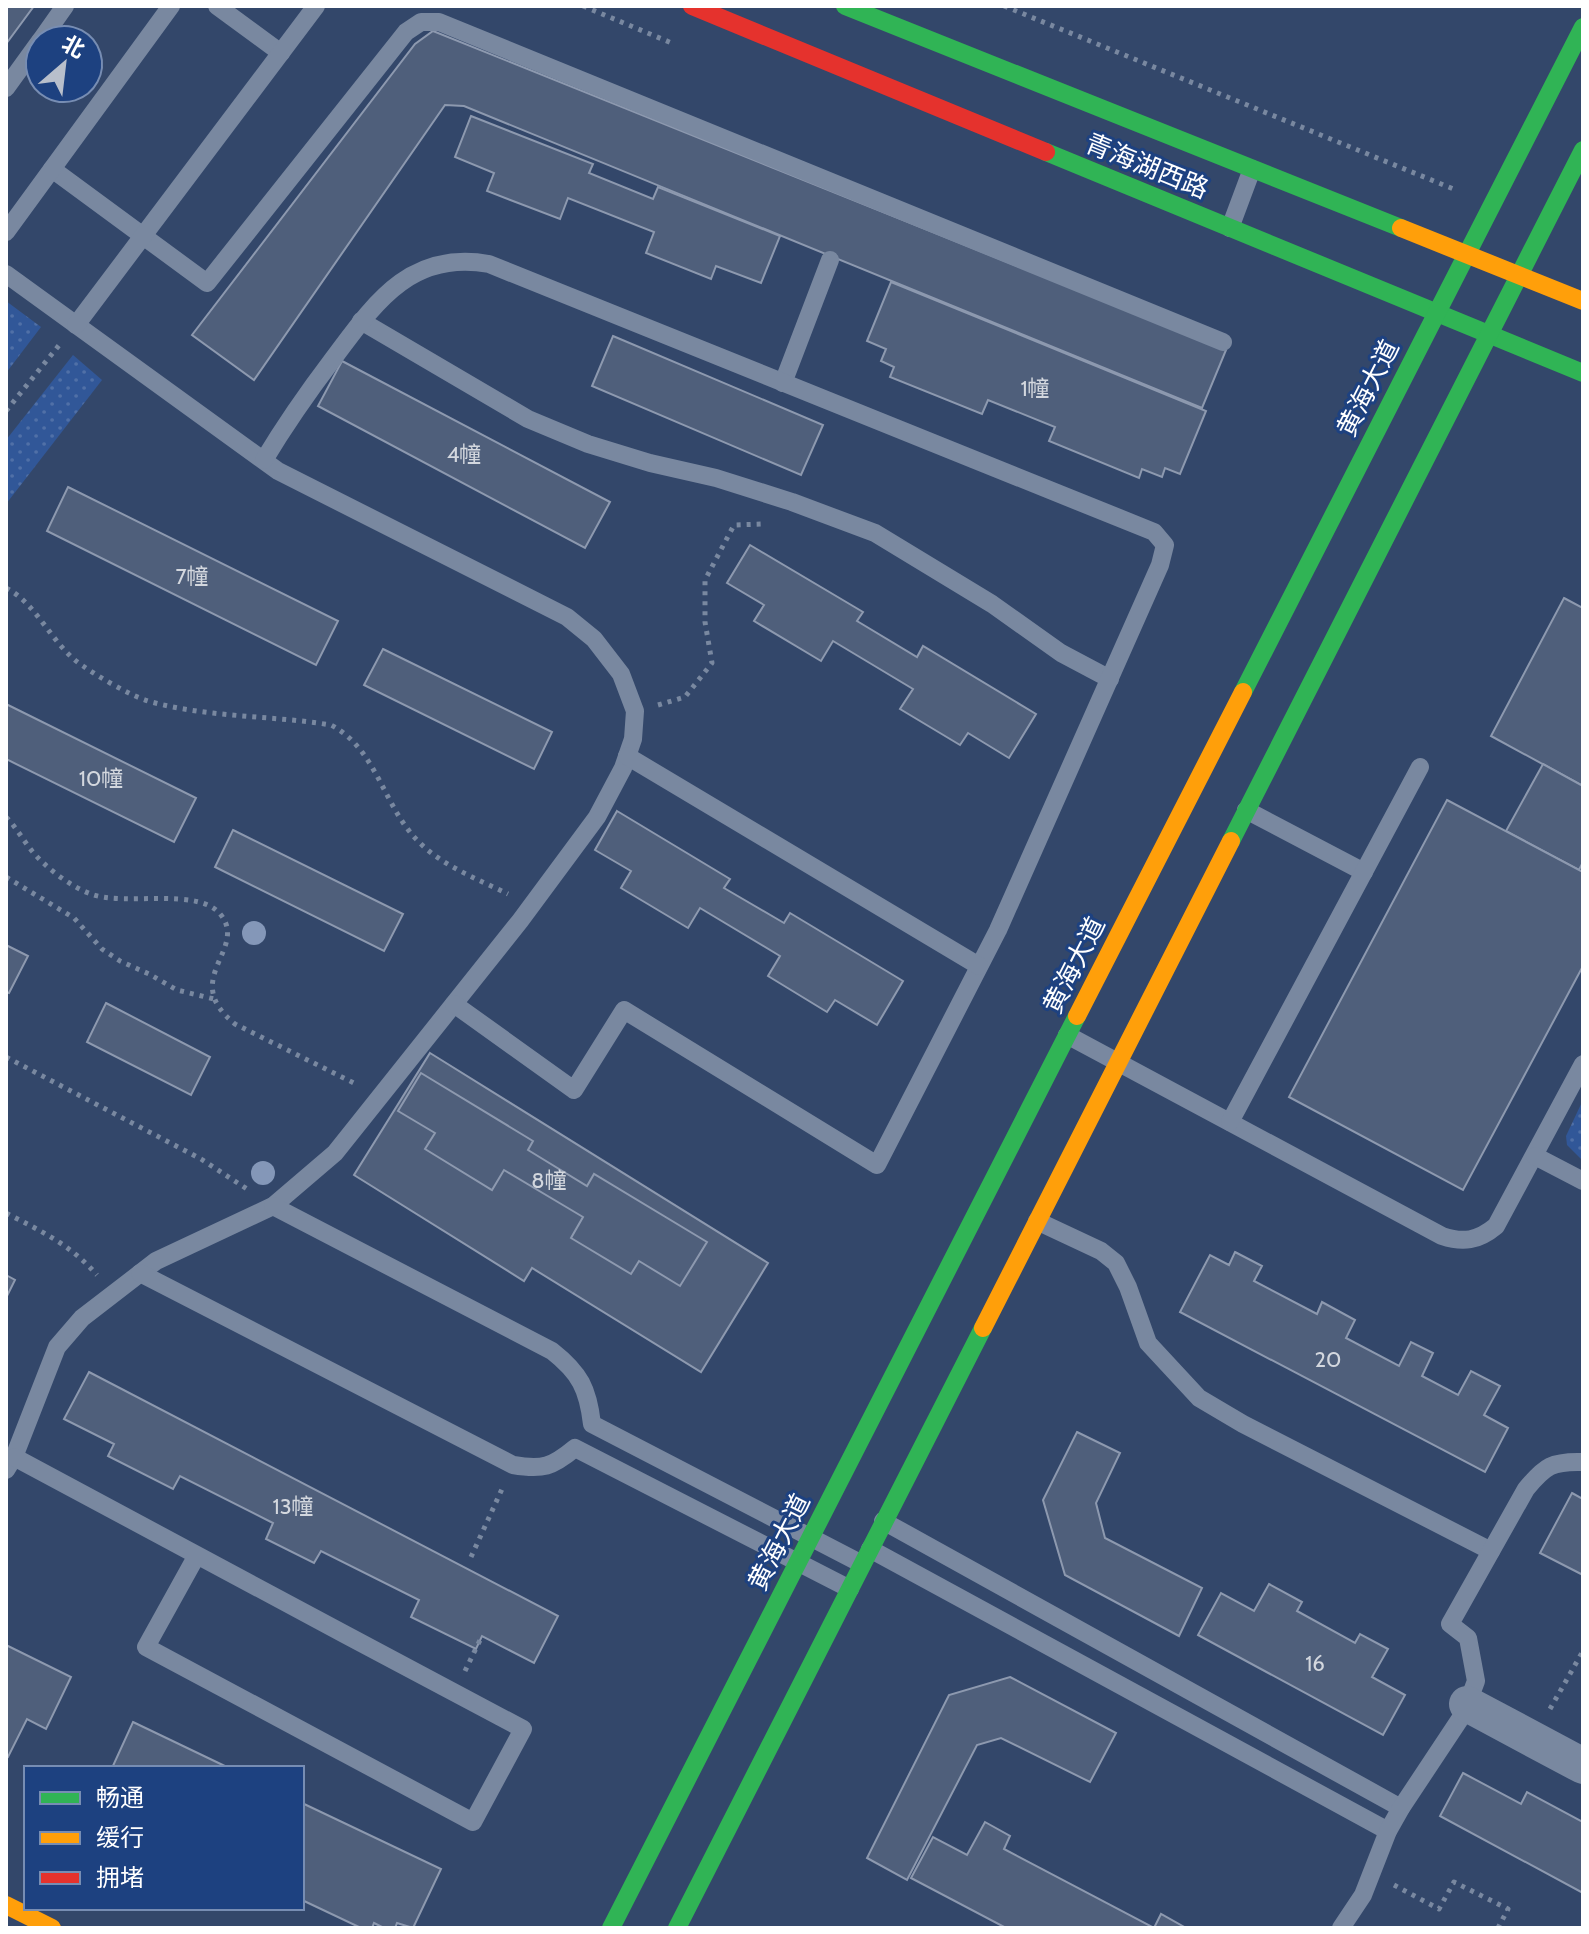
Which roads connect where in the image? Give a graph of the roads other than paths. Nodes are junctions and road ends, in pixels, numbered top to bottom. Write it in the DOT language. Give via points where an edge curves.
graph roads {
  1 [pos="65,6"];
  2 [pos="171,6"];
  3 [pos="217,6"];
  4 [pos="316,6"];
  5 [pos="692,6"];
  6 [pos="845,6"];
  7 [pos="438,14"];
  8 [pos="52,24"];
  9 [pos="1583,27"];
  10 [pos="281,53"];
  11 [pos="24,63"];
  12 [pos="6,88"];
  13 [pos="1583,150"];
  14 [pos="52,169"];
  15 [pos="1252,169"];
  16 [pos="1230,228"];
  17 [pos="6,232"];
  18 [pos="143,236"];
  19 [pos="1465,254"];
  20 [pos="830,260"];
  21 [pos="6,274"];
  22 [pos="1518,275"];
  23 [pos="1583,301"];
  24 [pos="1436,314"];
  25 [pos="361,321"];
  26 [pos="76,325"];
  27 [pos="1488,335"];
  28 [pos="1223,342"];
  29 [pos="1583,373"];
  30 [pos="783,383"];
  31 [pos="264,460"];
  32 [pos="1110,679"];
  33 [pos="627,756"];
  34 [pos="1420,767"];
  35 [pos="1246,810"];
  36 [pos="1364,872"];
  37 [pos="979,966"];
  38 [pos="454,1004"];
  39 [pos="1067,1035"];
  40 [pos="1118,1062"];
  41 [pos="1583,1064"];
  42 [pos="1230,1122"];
  43 [pos="1535,1156"];
  44 [pos="1583,1181"];
  45 [pos="273,1206"];
  46 [pos="1037,1221"];
  47 [pos="140,1273"];
  48 [pos="1583,1462"];
  49 [pos="10,1464"];
  50 [pos="883,1521"];
  51 [pos="810,1538"];
  52 [pos="1491,1551"];
  53 [pos="197,1555"];
  54 [pos="866,1557"];
  55 [pos="798,1562"];
  56 [pos="850,1589"];
  57 [pos="1467,1704"];
  58 [pos="1583,1766"];
  59 [pos="1401,1808"];
  60 [pos="1388,1831"];
  61 [pos="6,1905"];
  62 [pos="52,1928"];
  63 [pos="611,1928"];
  64 [pos="677,1928"];
  65 [pos="1341,1928"];
  1 -- 8 [label="lane"];
  2 -- 14 [label="lane"];
  3 -- 10 [label="lane"];
  4 -- 10 [label="lane"];
  5 -- 16 [label="street, 青海湖西路"];
  6 -- 15 [label="street, 青海湖西路"];
  7 -- 18 [label="lane" via="406,32 207,283"];
  7 -- 28 [label="lane" via="856,195"];
  9 -- 19 [label="street, 黄海大道"];
  10 -- 18 [label="lane"];
  11 -- 12 [label="lane"];
  13 -- 22 [label="street"];
  14 -- 17 [label="lane"];
  14 -- 18 [label="lane"];
  15 -- 16 [label="lane"];
  15 -- 19 [label="street, 青海湖西路"];
  16 -- 24 [label="street, 青海湖西路"];
  18 -- 26 [label="lane"];
  19 -- 22 [label="street, 青海湖西路"];
  19 -- 24 [label="street, 黄海大道"];
  20 -- 30 [label="lane"];
  21 -- 26 [label="lane"];
  22 -- 23 [label="street, 青海湖西路"];
  22 -- 27 [label="street"];
  24 -- 27 [label="street, 青海湖西路"];
  24 -- 39 [label="street, 黄海大道"];
  25 -- 30 [label="lane" via="391,289 440,264 464,260 489,264"];
  25 -- 31 [label="lane"];
  25 -- 32 [label="lane" via="528,419 588,444 716,478 875,533"];
  26 -- 31 [label="lane"];
  27 -- 29 [label="street, 青海湖西路"];
  27 -- 35 [label="street"];
  30 -- 32 [label="lane" via="1154,532 1165,545 1160,565"];
  31 -- 33 [label="lane" via="567,617 594,639 621,674 635,711"];
  32 -- 37 [label="lane"];
  33 -- 37 [label="lane"];
  33 -- 38 [label="lane" via="597,817"];
  34 -- 36 [label="lane"];
  35 -- 36 [label="lane"];
  35 -- 40 [label="street"];
  36 -- 42 [label="lane"];
  37 -- 38 [label="lane" via="877,1165 624,1010 574,1090"];
  38 -- 45 [label="lane" via="335,1153"];
  39 -- 40 [label="lane"];
  39 -- 51 [label="street, 黄海大道"];
  40 -- 42 [label="lane"];
  40 -- 46 [label="street"];
  41 -- 43 [label="lane"];
  42 -- 43 [label="lane" via="1456,1241 1474,1240 1496,1226"];
  43 -- 44 [label="lane"];
  45 -- 47 [label="lane"];
  45 -- 51 [label="lane" via="552,1351 579,1377 589,1397 592,1424"];
  46 -- 50 [label="street"];
  46 -- 52 [label="lane" via="1116,1263 1148,1343 1199,1398"];
  47 -- 49 [label="lane" via="82,1318 57,1347"];
  47 -- 55 [label="lane" via="513,1465 536,1469 556,1464 575,1448"];
  48 -- 52 [label="lane" via="1560,1461 1542,1470"];
  49 -- 53 [label="lane"];
  50 -- 54 [label="street"];
  50 -- 59 [label="lane"];
  51 -- 54 [label="lane"];
  51 -- 55 [label="street, 黄海大道"];
  52 -- 57 [label="lane" via="1450,1624 1468,1638 1476,1681"];
  53 -- 53 [label="lane" via="523,1729 473,1822 146,1647"];
  54 -- 56 [label="street"];
  54 -- 60 [label="lane"];
  55 -- 56 [label="lane"];
  55 -- 63 [label="street, 黄海大道"];
  56 -- 64 [label="street"];
  57 -- 58 [label="street"];
  57 -- 59 [label="lane"];
  59 -- 60 [label="lane"];
  60 -- 65 [label="lane" via="1363,1895"];
  61 -- 62 [label="street"];
}
